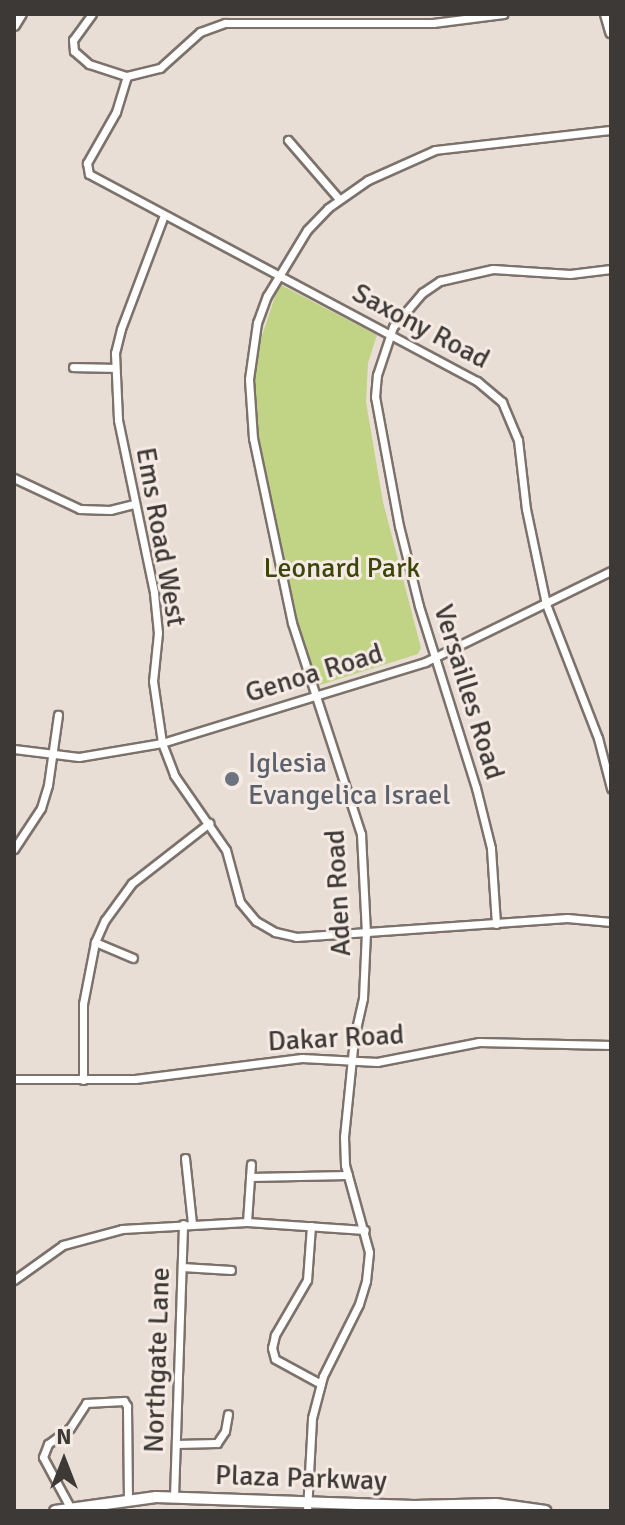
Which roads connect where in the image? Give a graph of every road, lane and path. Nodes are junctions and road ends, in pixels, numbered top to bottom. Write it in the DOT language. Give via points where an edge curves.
graph roads {
  1 [pos="21,14"];
  2 [pos="92,14"];
  3 [pos="503,14"];
  4 [pos="606,14"];
  5 [pos="289,18"];
  6 [pos="14,25"];
  7 [pos="611,32"];
  8 [pos="127,76"];
  9 [pos="611,130"];
  10 [pos="288,140"];
  11 [pos="339,199"];
  12 [pos="164,215"];
  13 [pos="611,269"];
  14 [pos="279,275"];
  15 [pos="389,334"];
  16 [pos="73,367"];
  17 [pos="115,368"];
  18 [pos="14,478"];
  19 [pos="134,504"];
  20 [pos="611,571"];
  21 [pos="546,604"];
  22 [pos="435,658"];
  23 [pos="315,695"];
  24 [pos="58,715"];
  25 [pos="162,743"];
  26 [pos="14,749"];
  27 [pos="52,756"];
  28 [pos="611,788"];
  29 [pos="209,823"];
  30 [pos="14,849"];
  31 [pos="611,922"];
  32 [pos="496,924"];
  33 [pos="366,933"];
  34 [pos="95,942"];
  35 [pos="133,958"];
  36 [pos="611,1045"];
  37 [pos="352,1059"];
  38 [pos="14,1079"];
  39 [pos="83,1080"];
  40 [pos="185,1158"];
  41 [pos="251,1164"];
  42 [pos="348,1175"];
  43 [pos="250,1177"];
  44 [pos="247,1222"];
  45 [pos="188,1224"];
  46 [pos="311,1226"];
  47 [pos="365,1230"];
  48 [pos="182,1267"];
  49 [pos="231,1270"];
  50 [pos="14,1280"];
  51 [pos="321,1384"];
  52 [pos="228,1414"];
  53 [pos="176,1444"];
  54 [pos="174,1497"];
  55 [pos="128,1500"];
  56 [pos="307,1507"];
  57 [pos="71,1509"];
  58 [pos="55,1511"];
  59 [pos="546,1511"];
  1 -- 6 [label="street"];
  2 -- 8 [label="street" via="72,46 77,56"];
  3 -- 5 [label="street" via="433,23"];
  4 -- 7 [label="street"];
  5 -- 8 [label="street" via="208,28 160,68"];
  8 -- 12 [label="street, Saxony Road" via="88,170"];
  9 -- 11 [label="street, Aden Road" via="435,150"];
  10 -- 11 [label="street"];
  11 -- 14 [label="street, Aden Road" via="307,230"];
  12 -- 14 [label="street, Saxony Road"];
  12 -- 17 [label="street, Ems Road West" via="121,329"];
  13 -- 15 [label="street" via="570,274 493,269 452,277 422,293"];
  14 -- 15 [label="street, Saxony Road"];
  14 -- 23 [label="street, Aden Road" via="257,323 251,354 253,438 292,623"];
  15 -- 21 [label="street, Saxony Road" via="490,389 511,417"];
  15 -- 22 [label="street, Versailles Road" via="375,397 399,526"];
  16 -- 17 [label="street"];
  17 -- 19 [label="street, Ems Road West" via="118,420"];
  18 -- 19 [label="street" via="80,509"];
  19 -- 25 [label="street, Ems Road West" via="155,606 153,681"];
  20 -- 21 [label="street, Genoa Road"];
  21 -- 22 [label="street, Genoa Road"];
  21 -- 28 [label="street, Saxony Road" via="598,738"];
  22 -- 23 [label="street, Genoa Road"];
  22 -- 32 [label="street, Versailles Road" via="491,848"];
  23 -- 25 [label="street, Genoa Road"];
  23 -- 33 [label="street, Aden Road" via="361,834"];
  24 -- 27 [label="street"];
  25 -- 27 [label="street, Genoa Road" via="105,755"];
  25 -- 29 [label="street, Ems Road West" via="174,775"];
  26 -- 27 [label="street, Genoa Road"];
  27 -- 30 [label="street" via="41,808"];
  29 -- 33 [label="street, Ems Road West" via="226,850 240,902 256,921 296,937"];
  29 -- 34 [label="street" via="132,883"];
  31 -- 32 [label="street, Ems Road West" via="567,918"];
  32 -- 33 [label="street, Ems Road West"];
  33 -- 37 [label="street, Aden Road" via="363,998"];
  34 -- 35 [label="street"];
  34 -- 39 [label="street" via="83,1004"];
  36 -- 37 [label="street, Dakar Road" via="479,1042 401,1059"];
  37 -- 39 [label="street, Dakar Road" via="302,1058 135,1079"];
  37 -- 42 [label="street, Aden Road" via="344,1121"];
  38 -- 39 [label="street, Dakar Road"];
  40 -- 45 [label="street, Northgate Lane"];
  41 -- 43 [label="street"];
  42 -- 43 [label="street"];
  42 -- 47 [label="street, Aden Road"];
  43 -- 44 [label="street"];
  44 -- 45 [label="street"];
  44 -- 46 [label="street"];
  45 -- 48 [label="street, Northgate Lane"];
  45 -- 50 [label="street" via="93,1235 50,1251"];
  46 -- 47 [label="street"];
  46 -- 51 [label="street" via="307,1280 272,1348 275,1359"];
  47 -- 51 [label="street, Aden Road" via="366,1281"];
  48 -- 49 [label="street"];
  48 -- 53 [label="street, Northgate Lane"];
  51 -- 56 [label="street, Aden Road" via="312,1418"];
  52 -- 53 [label="street" via="217,1443"];
  53 -- 54 [label="street, Northgate Lane"];
  54 -- 55 [label="street, Plaza Parkway"];
  54 -- 56 [label="street, Plaza Parkway"];
  55 -- 57 [label="street, Plaza Parkway"];
  55 -- 57 [label="street" via="127,1406 124,1401 86,1403 70,1428 48,1444 43,1457"];
  56 -- 59 [label="street, Plaza Parkway" via="496,1504"];
  57 -- 58 [label="street, Plaza Parkway"];
}
